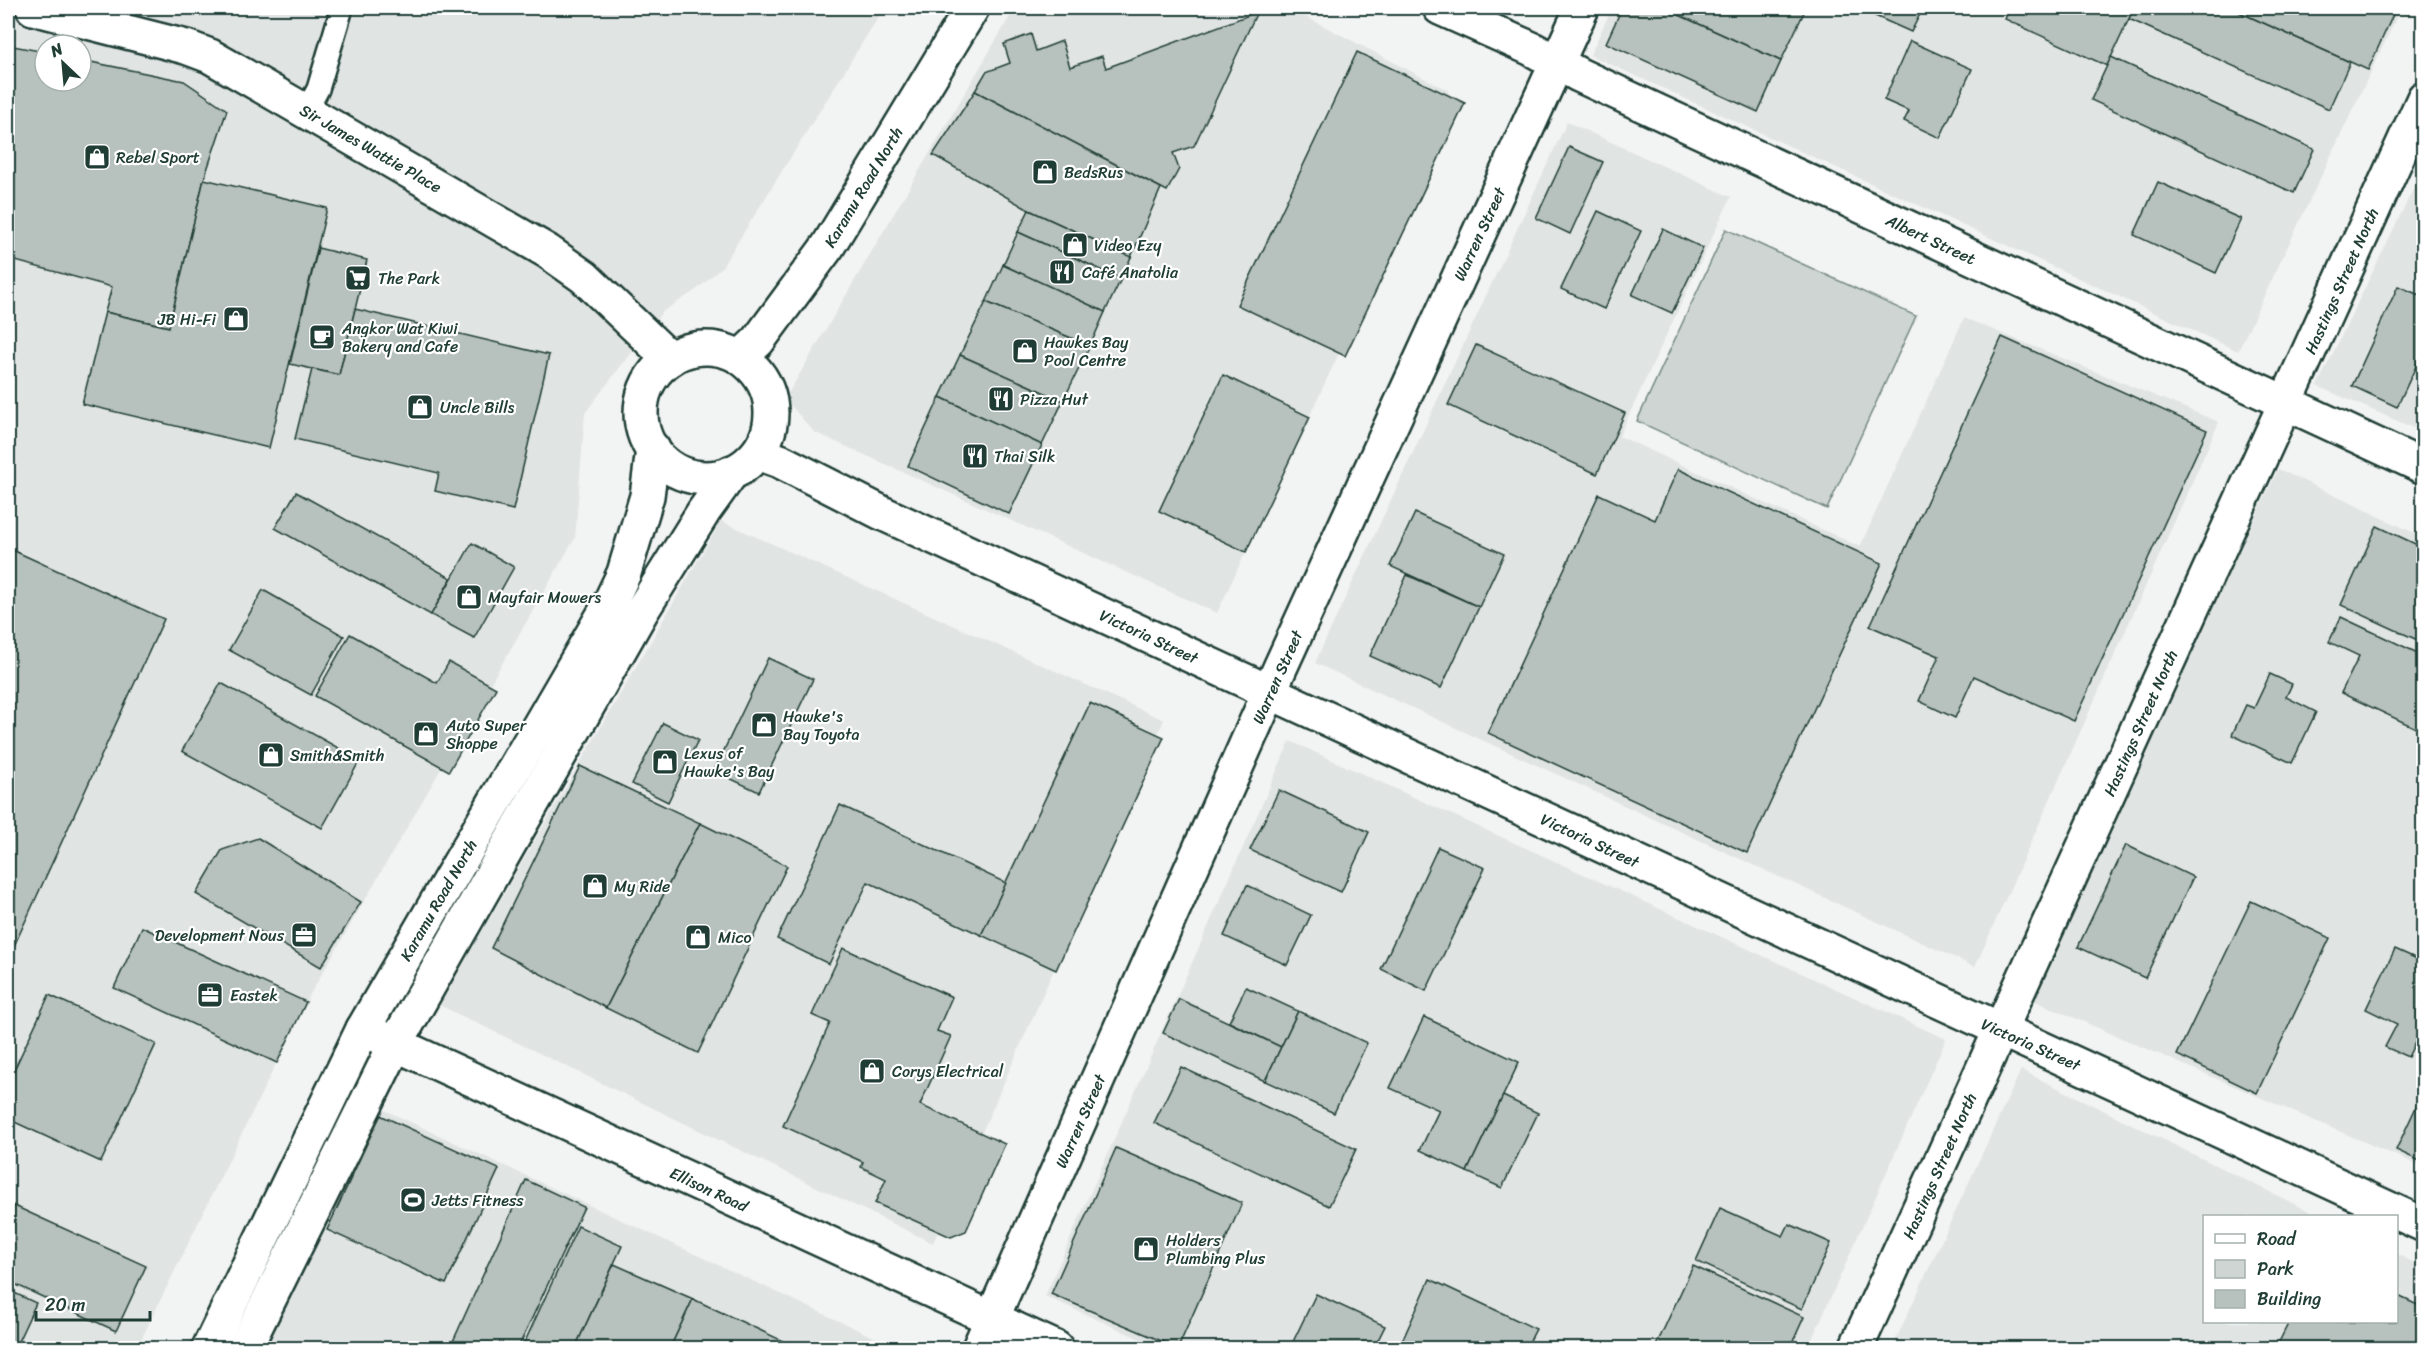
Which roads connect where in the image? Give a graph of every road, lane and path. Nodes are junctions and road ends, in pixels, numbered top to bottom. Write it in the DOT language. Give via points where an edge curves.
graph roads {
  1 [pos="33,8"];
  2 [pos="342,8"];
  3 [pos="972,8"];
  4 [pos="1440,8"];
  5 [pos="1582,8"];
  6 [pos="1557,63"];
  7 [pos="2424,98"];
  8 [pos="306,111"];
  9 [pos="741,357"];
  10 [pos="670,359"];
  11 [pos="2285,403"];
  12 [pos="653,449"];
  13 [pos="758,453"];
  14 [pos="2424,467"];
  15 [pos="732,472"];
  16 [pos="1270,692"];
  17 [pos="363,1029"];
  18 [pos="2000,1030"];
  19 [pos="395,1045"];
  20 [pos="2424,1225"];
  21 [pos="985,1334"];
  22 [pos="209,1348"];
  23 [pos="245,1348"];
  24 [pos="1056,1348"];
  25 [pos="1856,1348"];
  1 -- 8 [label="street, Sir James Wattie Place" via="210,56"];
  2 -- 8 [label="lane" via="318,89"];
  3 -- 9 [label="street, Karamu Road North" via="828,246 758,341"];
  4 -- 6 [label="street, Albert Street"];
  5 -- 6 [label="street, Warren Street"];
  6 -- 11 [label="street, Albert Street"];
  6 -- 16 [label="street, Warren Street"];
  7 -- 11 [label="street, Hastings Street North"];
  8 -- 10 [label="street, Sir James Wattie Place" via="547,251 584,277"];
  9 -- 10 [label="street" via="704,348"];
  9 -- 13 [label="street" via="759,374 771,400 770,428"];
  10 -- 12 [label="street" via="653,375 643,397 641,420"];
  11 -- 14 [label="street, Albert Street"];
  11 -- 18 [label="street, Hastings Street North"];
  12 -- 15 [label="street" via="662,461 682,474 702,478"];
  12 -- 17 [label="street, Karamu Road North" via="647,496 624,573 607,609"];
  13 -- 15 [label="street"];
  13 -- 16 [label="street, Victoria Street"];
  15 -- 19 [label="street, Karamu Road North" via="641,612"];
  16 -- 18 [label="street, Victoria Street"];
  16 -- 21 [label="street, Warren Street"];
  17 -- 19 [label="street, Ellison Road"];
  17 -- 22 [label="street, Karamu Road North"];
  18 -- 20 [label="street, Victoria Street"];
  18 -- 25 [label="street, Hastings Street North"];
  19 -- 21 [label="street, Ellison Road" via="947,1297"];
  19 -- 23 [label="street, Karamu Road North"];
  21 -- 24 [label="street, Ellison Road"];
}
